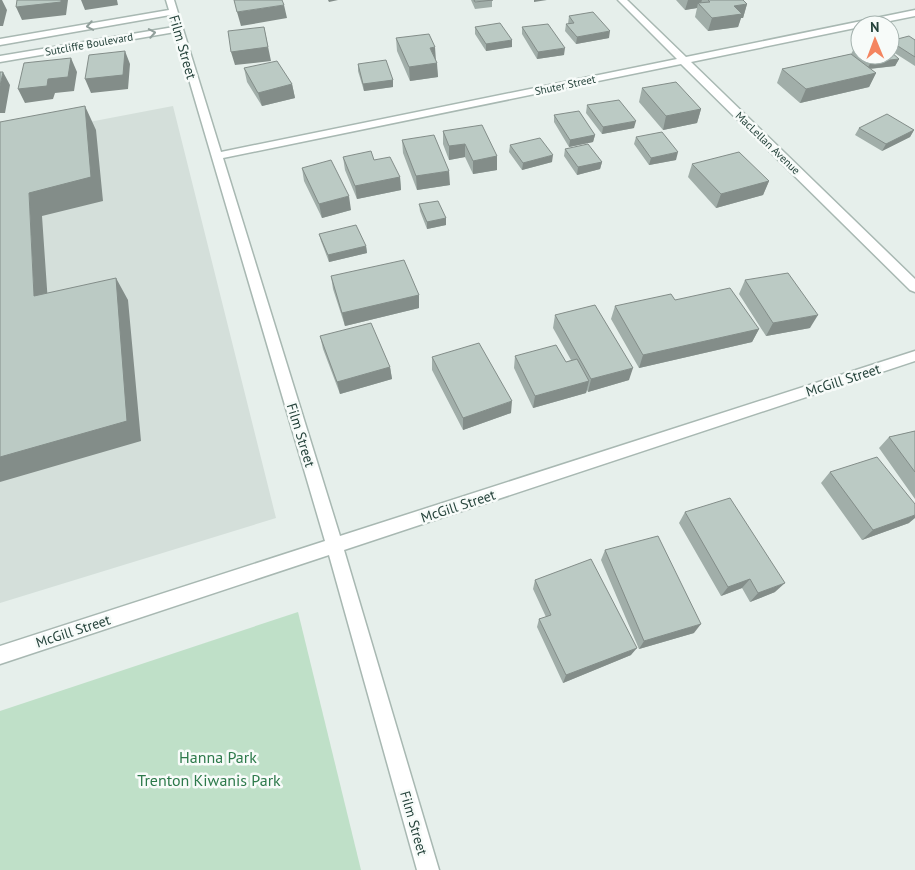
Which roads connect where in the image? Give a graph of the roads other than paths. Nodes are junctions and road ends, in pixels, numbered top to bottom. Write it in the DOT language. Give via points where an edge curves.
graph roads {
  1 [pos="622,0"];
  2 [pos="171,6"];
  3 [pos="915,13"];
  4 [pos="177,29"];
  5 [pos="0,42"];
  6 [pos="0,59"];
  7 [pos="683,60"];
  8 [pos="216,156"];
  9 [pos="915,287"];
  10 [pos="915,356"];
  11 [pos="335,547"];
  12 [pos="0,655"];
  13 [pos="428,870"];
  1 -- 7 [label="street, MacLellan Avenue"];
  2 -- 4 [label="street, Film Street"];
  2 -- 5 [label="street, Sutcliffe Boulevard, one-way"];
  3 -- 7 [label="street, Shuter Street"];
  6 -- 4 [label="street, Sutcliffe Boulevard, one-way"];
  4 -- 8 [label="street, Film Street"];
  7 -- 8 [label="street, Shuter Street"];
  7 -- 9 [label="street, MacLellan Avenue"];
  8 -- 11 [label="street, Film Street"];
  10 -- 11 [label="street, McGill Street"];
  11 -- 12 [label="street, McGill Street"];
  11 -- 13 [label="street, Film Street"];
}
